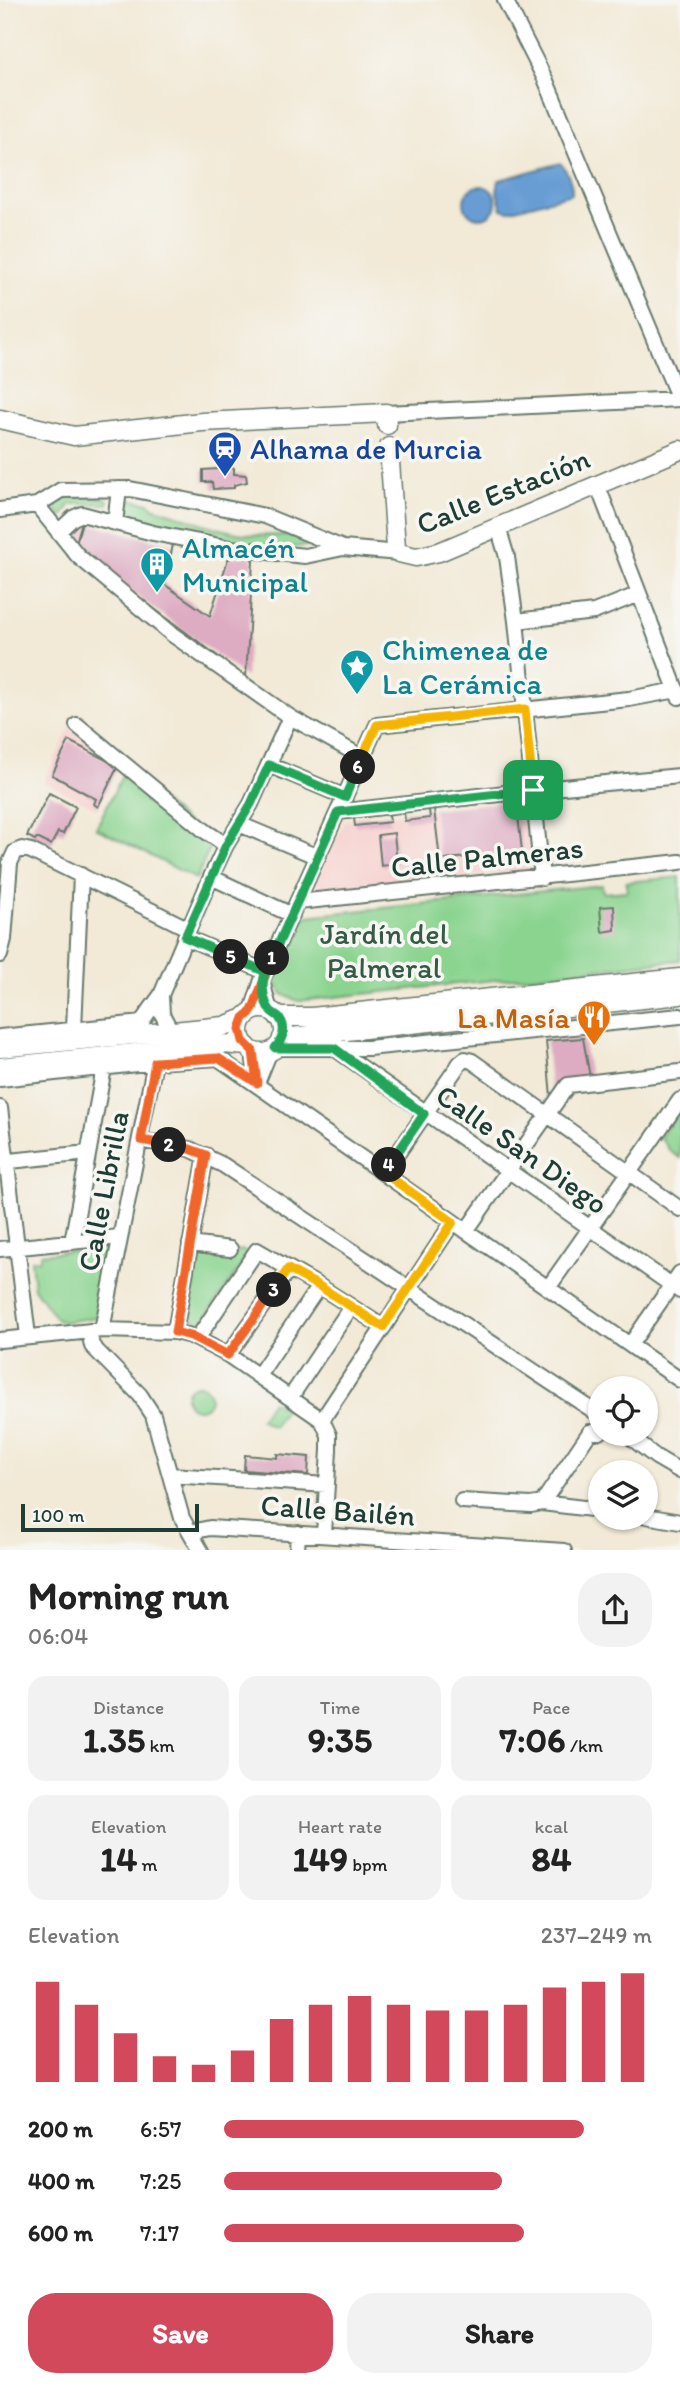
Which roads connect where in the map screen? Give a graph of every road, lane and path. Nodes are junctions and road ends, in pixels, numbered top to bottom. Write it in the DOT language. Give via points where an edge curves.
graph roads {
  1 [pos="505,0"];
  2 [pos="680,398"];
  3 [pos="0,419"];
  4 [pos="386,419"];
  5 [pos="388,446"];
  6 [pos="680,450"];
  7 [pos="597,484"];
  8 [pos="119,489"];
  9 [pos="37,505"];
  10 [pos="0,510"];
  11 [pos="115,523"];
  12 [pos="498,527"];
  13 [pos="58,532"];
  14 [pos="343,548"];
  15 [pos="399,553"];
  16 [pos="639,594"];
  17 [pos="516,621"];
  18 [pos="678,694"];
  19 [pos="525,709"];
  20 [pos="290,717"];
  21 [pos="77,725"];
  22 [pos="362,757"];
  23 [pos="269,765"];
  24 [pos="680,776"];
  25 [pos="533,790"];
  26 [pos="345,797"];
  27 [pos="338,812"];
  28 [pos="239,824"];
  29 [pos="226,845"];
  30 [pos="318,857"];
  31 [pos="680,862"];
  32 [pos="81,875"];
  33 [pos="211,877"];
  34 [pos="542,878"];
  35 [pos="295,908"];
  36 [pos="187,933"];
  37 [pos="0,955"];
  38 [pos="264,976"];
  39 [pos="680,978"];
  40 [pos="161,995"];
  41 [pos="680,995"];
  42 [pos="261,1014"];
  43 [pos="680,1016"];
  44 [pos="74,1028"];
  45 [pos="137,1029"];
  46 [pos="171,1031"];
  47 [pos="0,1037"];
  48 [pos="265,1047"];
  49 [pos="0,1048"];
  50 [pos="334,1048"];
  51 [pos="155,1062"];
  52 [pos="0,1068"];
  53 [pos="104,1068"];
  54 [pos="680,1072"];
  55 [pos="0,1079"];
  56 [pos="257,1083"];
  57 [pos="680,1100"];
  58 [pos="0,1108"];
  59 [pos="424,1114"];
  60 [pos="547,1115"];
  61 [pos="141,1140"];
  62 [pos="88,1153"];
  63 [pos="206,1155"];
  64 [pos="3,1161"];
  65 [pos="508,1170"];
  66 [pos="384,1173"];
  67 [pos="629,1173"];
  68 [pos="680,1209"];
  69 [pos="453,1222"];
  70 [pos="590,1228"];
  71 [pos="466,1231"];
  72 [pos="120,1237"];
  73 [pos="72,1242"];
  74 [pos="190,1244"];
  75 [pos="17,1247"];
  76 [pos="230,1248"];
  77 [pos="0,1249"];
  78 [pos="288,1269"];
  79 [pos="677,1283"];
  80 [pos="319,1286"];
  81 [pos="408,1288"];
  82 [pos="548,1288"];
  83 [pos="351,1307"];
  84 [pos="383,1327"];
  85 [pos="95,1331"];
  86 [pos="175,1332"];
  87 [pos="28,1336"];
  88 [pos="197,1339"];
  89 [pos="0,1340"];
  90 [pos="630,1345"];
  91 [pos="228,1355"];
  92 [pos="258,1376"];
  93 [pos="680,1380"];
  94 [pos="290,1398"];
  95 [pos="588,1407"];
  96 [pos="322,1420"];
  97 [pos="588,1444"];
  98 [pos="630,1446"];
  99 [pos="642,1446"];
  100 [pos="656,1457"];
  101 [pos="680,1471"];
  102 [pos="170,1475"];
  103 [pos="327,1485"];
  104 [pos="462,1501"];
  105 [pos="541,1503"];
  106 [pos="588,1509"];
  107 [pos="658,1519"];
  108 [pos="680,1522"];
  109 [pos="191,1532"];
  110 [pos="298,1533"];
  111 [pos="324,1534"];
  112 [pos="368,1544"];
  113 [pos="436,1547"];
  114 [pos="201,1550"];
  115 [pos="297,1550"];
  116 [pos="564,1550"];
  1 -- 2 [label="street" via="546,81"];
  2 -- 4 [label="street"];
  3 -- 4 [label="main road" via="74,436 202,422"];
  5 -- 15 [label="main road"];
  6 -- 7 [label="main road, Calle Estación"];
  7 -- 12 [label="main road, Calle Estación"];
  7 -- 16 [label="street"];
  8 -- 9 [label="street, Calle Estación" via="61,490"];
  8 -- 11 [label="street"];
  8 -- 14 [label="street, Calle Estación" via="265,516"];
  9 -- 10 [label="street, Calle Estación"];
  9 -- 13 [label="street"];
  11 -- 13 [label="street, Calle Estación" via="82,514"];
  11 -- 14 [label="street, Calle Estación" via="230,548 305,556"];
  12 -- 15 [label="main road, Calle Estación" via="439,552 416,557"];
  12 -- 17 [label="street"];
  13 -- 20 [label="street" via="78,556 173,635"];
  14 -- 15 [label="street, Calle Estación"];
  16 -- 17 [label="street" via="594,612"];
  16 -- 18 [label="street"];
  17 -- 19 [label="street"];
  18 -- 19 [label="street"];
  19 -- 22 [label="street" via="377,725"];
  19 -- 25 [label="street"];
  20 -- 22 [label="street"];
  20 -- 23 [label="street"];
  21 -- 29 [label="street"];
  22 -- 26 [label="street"];
  23 -- 26 [label="street"];
  23 -- 28 [label="street"];
  24 -- 25 [label="street"];
  25 -- 27 [label="street"];
  25 -- 34 [label="street"];
  26 -- 27 [label="street"];
  27 -- 30 [label="street"];
  28 -- 29 [label="street"];
  28 -- 30 [label="street"];
  29 -- 33 [label="street"];
  30 -- 35 [label="street"];
  31 -- 34 [label="street, Calle Palmeras"];
  32 -- 36 [label="street"];
  32 -- 37 [label="street" via="31,851 18,850 10,863"];
  32 -- 44 [label="street"];
  33 -- 35 [label="street"];
  33 -- 36 [label="street"];
  34 -- 35 [label="street, Calle Palmeras"];
  35 -- 38 [label="street"];
  36 -- 38 [label="street"];
  36 -- 40 [label="street"];
  38 -- 42 [label="street"];
  39 -- 42 [label="main road" via="321,1016"];
  40 -- 45 [label="street"];
  40 -- 46 [label="street" via="162,1014"];
  41 -- 48 [label="main road" via="315,1033"];
  42 -- 46 [label="main road" via="224,1026"];
  42 -- 48 [label="main road" via="283,1027"];
  42 -- 48 [label="main road" via="240,1029 243,1041"];
  43 -- 50 [label="street"];
  44 -- 45 [label="street"];
  44 -- 47 [label="street"];
  45 -- 46 [label="main road"];
  45 -- 49 [label="main road"];
  48 -- 50 [label="street"];
  48 -- 52 [label="main road" via="223,1044"];
  48 -- 56 [label="street"];
  50 -- 59 [label="street, Calle San Diego"];
  51 -- 53 [label="street"];
  51 -- 56 [label="street" via="218,1058"];
  51 -- 61 [label="street, Calle Librilla"];
  53 -- 55 [label="street"];
  53 -- 62 [label="street"];
  54 -- 60 [label="street" via="568,1085"];
  56 -- 66 [label="street"];
  57 -- 67 [label="street"];
  58 -- 64 [label="street"];
  59 -- 60 [label="street" via="465,1059"];
  59 -- 65 [label="street, Calle San Diego"];
  59 -- 66 [label="street"];
  60 -- 65 [label="street"];
  60 -- 67 [label="street"];
  61 -- 63 [label="street"];
  61 -- 72 [label="street, Calle Librilla"];
  62 -- 64 [label="street"];
  62 -- 73 [label="street"];
  63 -- 74 [label="street"];
  63 -- 81 [label="street"];
  64 -- 75 [label="street"];
  65 -- 70 [label="street, Calle San Diego"];
  65 -- 71 [label="street"];
  66 -- 69 [label="street"];
  67 -- 68 [label="street"];
  67 -- 70 [label="street"];
  69 -- 71 [label="street"];
  69 -- 81 [label="street"];
  70 -- 79 [label="street, Calle San Diego"];
  70 -- 82 [label="street"];
  71 -- 82 [label="street"];
  72 -- 73 [label="street"];
  72 -- 85 [label="street, Calle Librilla"];
  73 -- 75 [label="street"];
  74 -- 76 [label="street"];
  74 -- 86 [label="street"];
  75 -- 77 [label="street"];
  75 -- 87 [label="street"];
  78 -- 80 [label="street"];
  78 -- 88 [label="street" via="257,1250"];
  78 -- 91 [label="street"];
  79 -- 90 [label="street"];
  80 -- 83 [label="street"];
  80 -- 92 [label="street"];
  81 -- 84 [label="street"];
  81 -- 95 [label="street"];
  82 -- 90 [label="street"];
  83 -- 84 [label="street"];
  83 -- 94 [label="street"];
  84 -- 96 [label="street"];
  85 -- 86 [label="street"];
  85 -- 87 [label="street"];
  85 -- 102 [label="street" via="92,1346 141,1395 153,1415"];
  86 -- 88 [label="street"];
  87 -- 89 [label="street"];
  88 -- 91 [label="street"];
  90 -- 93 [label="street"];
  91 -- 92 [label="street"];
  92 -- 94 [label="street"];
  94 -- 96 [label="street"];
  96 -- 103 [label="street" via="329,1435"];
  97 -- 105 [label="street"];
  98 -- 100 [label="street"];
  99 -- 100 [label="street"];
  100 -- 101 [label="street"];
  102 -- 103 [label="street"];
  102 -- 109 [label="street" via="182,1518"];
  103 -- 111 [label="street"];
  104 -- 105 [label="street"];
  105 -- 106 [label="street"];
  107 -- 108 [label="street"];
  109 -- 110 [label="street, Calle Bailén" via="210,1528"];
  109 -- 114 [label="street"];
  110 -- 111 [label="street, Calle Bailén"];
  110 -- 115 [label="street"];
  111 -- 112 [label="street, Calle Bailén"];
  112 -- 113 [label="street, Calle Bailén"];
  113 -- 116 [label="street, Calle Bailén"];
}
